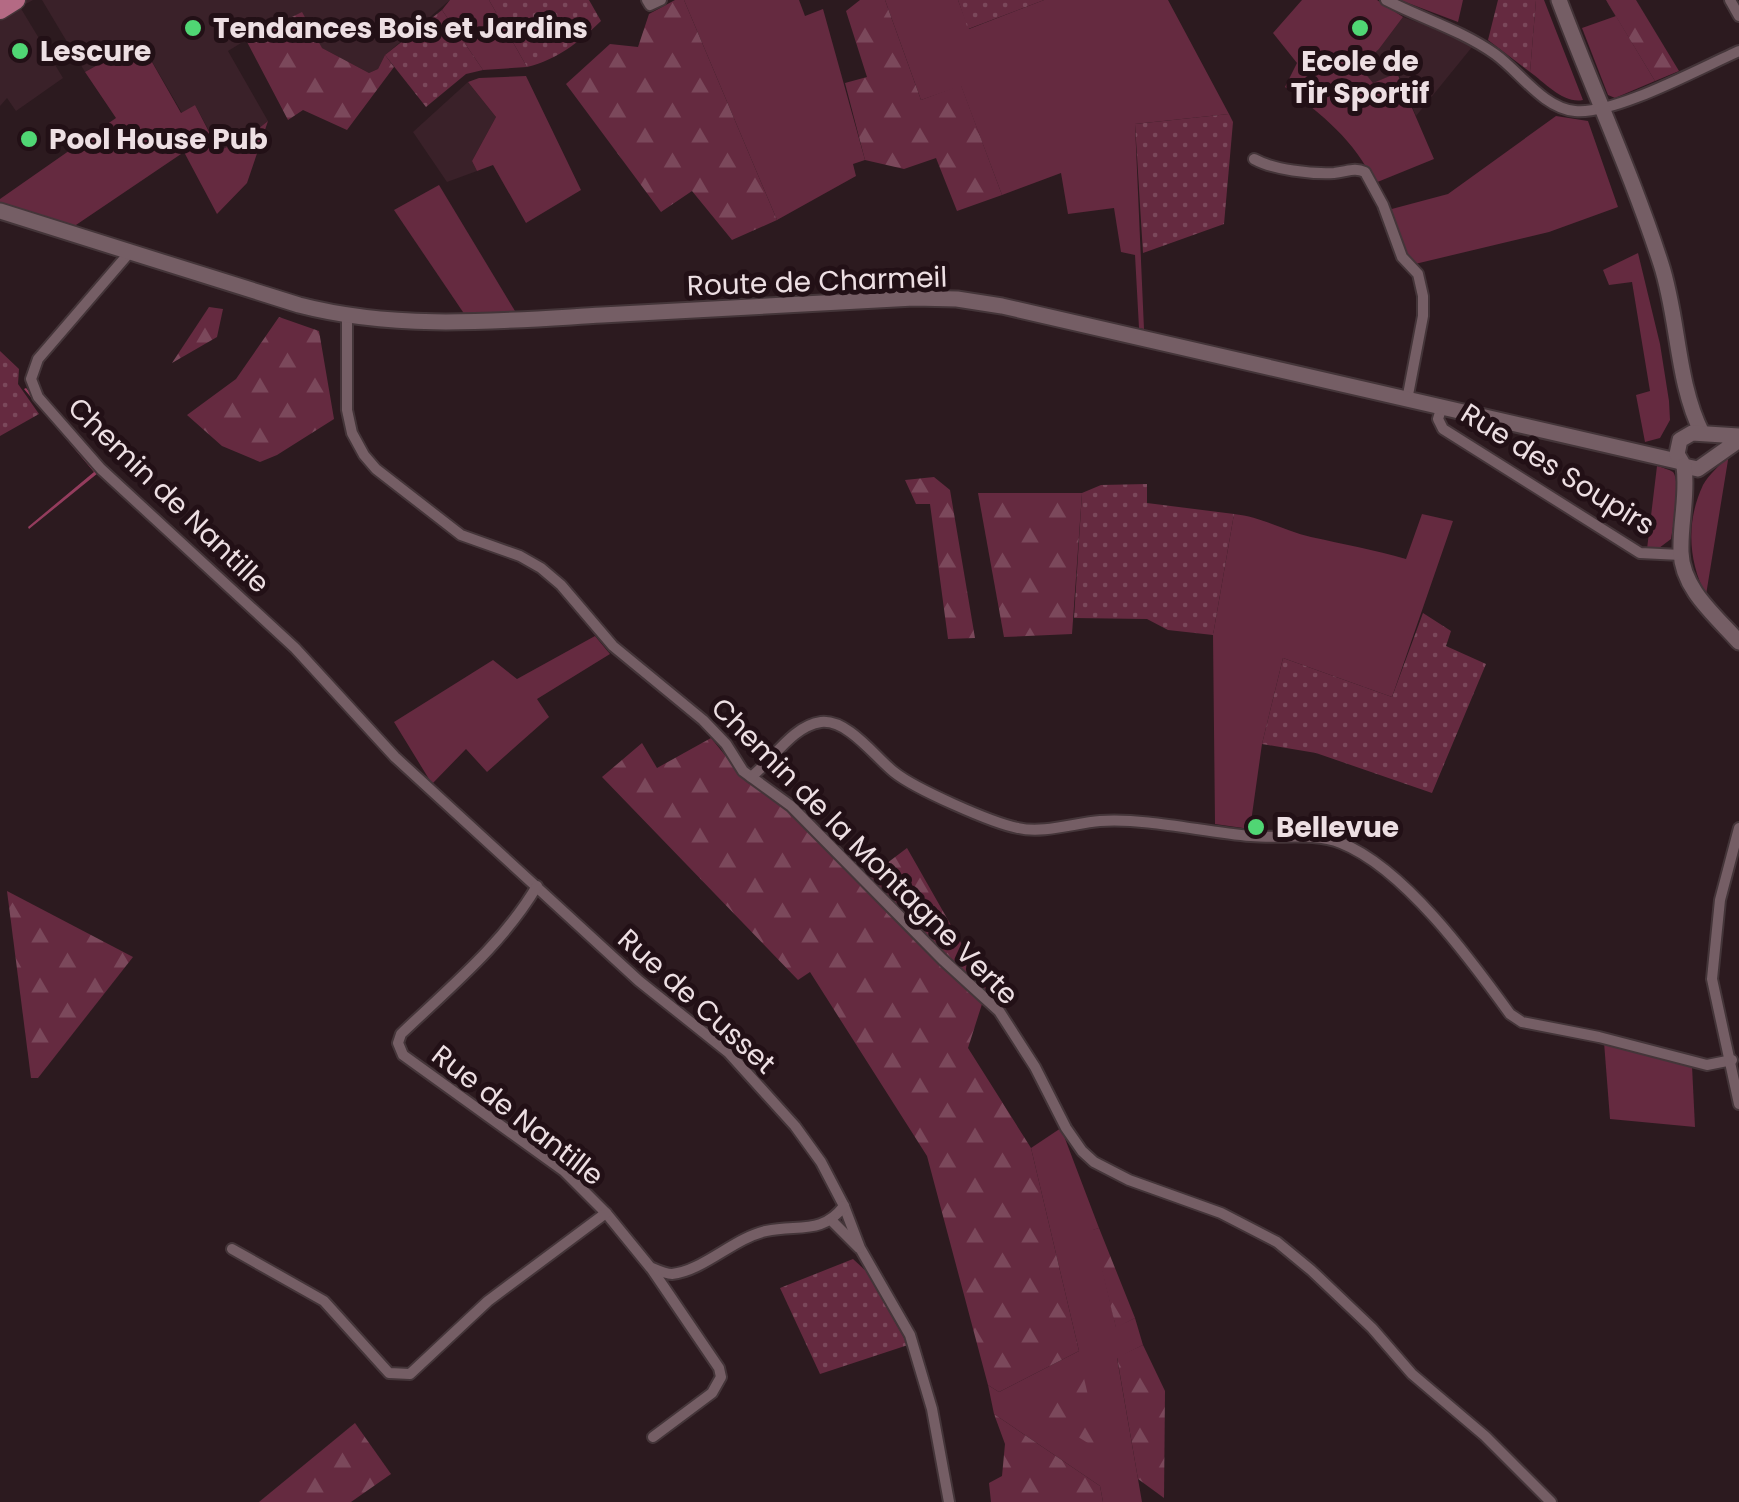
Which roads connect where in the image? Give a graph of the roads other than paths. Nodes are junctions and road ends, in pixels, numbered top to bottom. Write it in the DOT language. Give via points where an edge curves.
graph roads {
  1 [pos="16,0"];
  2 [pos="647,0"];
  3 [pos="662,0"];
  4 [pos="1386,0"];
  5 [pos="1559,0"];
  6 [pos="1730,0"];
  7 [pos="0,10"];
  8 [pos="1739,16"];
  9 [pos="1739,51"];
  10 [pos="1600,108"];
  11 [pos="1254,159"];
  12 [pos="0,211"];
  13 [pos="130,252"];
  14 [pos="346,317"];
  15 [pos="1407,400"];
  16 [pos="1689,403"];
  17 [pos="1441,408"];
  18 [pos="1704,435"];
  19 [pos="1739,438"];
  20 [pos="1681,440"];
  21 [pos="1634,452"];
  22 [pos="1708,462"];
  23 [pos="1683,464"];
  24 [pos="1687,500"];
  25 [pos="1680,554"];
  26 [pos="1739,642"];
  27 [pos="395,758"];
  28 [pos="751,777"];
  29 [pos="1739,828"];
  30 [pos="537,886"];
  31 [pos="1732,1060"];
  32 [pos="1739,1104"];
  33 [pos="844,1206"];
  34 [pos="606,1213"];
  35 [pos="832,1221"];
  36 [pos="860,1248"];
  37 [pos="232,1249"];
  38 [pos="650,1267"];
  39 [pos="671,1274"];
  40 [pos="667,1294"];
  41 [pos="652,1437"];
  42 [pos="949,1502"];
  43 [pos="1551,1502"];
  1 -- 7 [label="main road"];
  2 -- 3 [label="street" via="650,6"];
  4 -- 10 [label="street" via="1467,36 1558,106 1578,112"];
  5 -- 10 [label="main road"];
  6 -- 8 [label="street"];
  9 -- 10 [label="street"];
  10 -- 16 [label="main road" via="1661,264"];
  11 -- 15 [label="street" via="1326,173 1365,172 1402,257 1420,279 1423,316"];
  12 -- 13 [label="main road, Route de Charmeil"];
  13 -- 14 [label="main road, Route de Charmeil"];
  13 -- 27 [label="street, Chemin de Nantille" via="38,359 34,388 101,469 295,648"];
  14 -- 15 [label="main road, Route de Charmeil" via="423,323 957,300"];
  14 -- 28 [label="street, Chemin de la Montagne Verte" via="347,410 364,455 461,535 541,568 614,646 702,720"];
  15 -- 17 [label="main road, Route de Charmeil"];
  16 -- 18 [label="main road"];
  16 -- 20 [label="main road"];
  17 -- 21 [label="main road, Route de Charmeil"];
  17 -- 25 [label="street, Rue des Soupirs" via="1443,428 1640,553"];
  18 -- 19 [label="main road"];
  18 -- 20 [label="main road" via="1692,432"];
  18 -- 22 [label="main road" via="1712,443"];
  19 -- 22 [label="main road"];
  20 -- 21 [label="main road, Route de Charmeil"];
  20 -- 23 [label="main road" via="1677,454"];
  21 -- 23 [label="main road, Route de Charmeil"];
  22 -- 23 [label="main road" via="1694,469"];
  22 -- 24 [label="main road"];
  23 -- 24 [label="main road"];
  24 -- 25 [label="main road"];
  25 -- 26 [label="main road, Rue des Soupirs" via="1698,596"];
  27 -- 30 [label="street, Rue de Cusset"];
  28 -- 31 [label="street" via="795,734 824,722 840,726 898,776 1023,830 1116,821 1341,843 1393,878 1522,1022 1707,1065"];
  28 -- 43 [label="street, Chemin de la Montagne Verte" via="791,806 998,1011 1082,1151 1128,1180 1220,1213 1276,1242"];
  29 -- 31 [label="street" via="1712,949 1716,1006"];
  30 -- 33 [label="street, Rue de Cusset" via="746,1070 821,1162"];
  30 -- 34 [label="street, Rue de Nantille" via="494,945 401,1034 399,1050 564,1171"];
  31 -- 32 [label="street"];
  33 -- 35 [label="street"];
  33 -- 36 [label="street, Rue de Cusset"];
  34 -- 37 [label="street" via="488,1301 410,1374 399,1376 389,1374 324,1301"];
  34 -- 38 [label="street, Rue de Nantille"];
  35 -- 36 [label="street"];
  35 -- 39 [label="street" via="764,1231"];
  36 -- 42 [label="street, Rue de Cusset" via="922,1369"];
  38 -- 39 [label="street"];
  38 -- 40 [label="street, Rue de Nantille"];
  39 -- 40 [label="street"];
  40 -- 41 [label="street, Rue de Nantille" via="722,1376 712,1393"];
}
